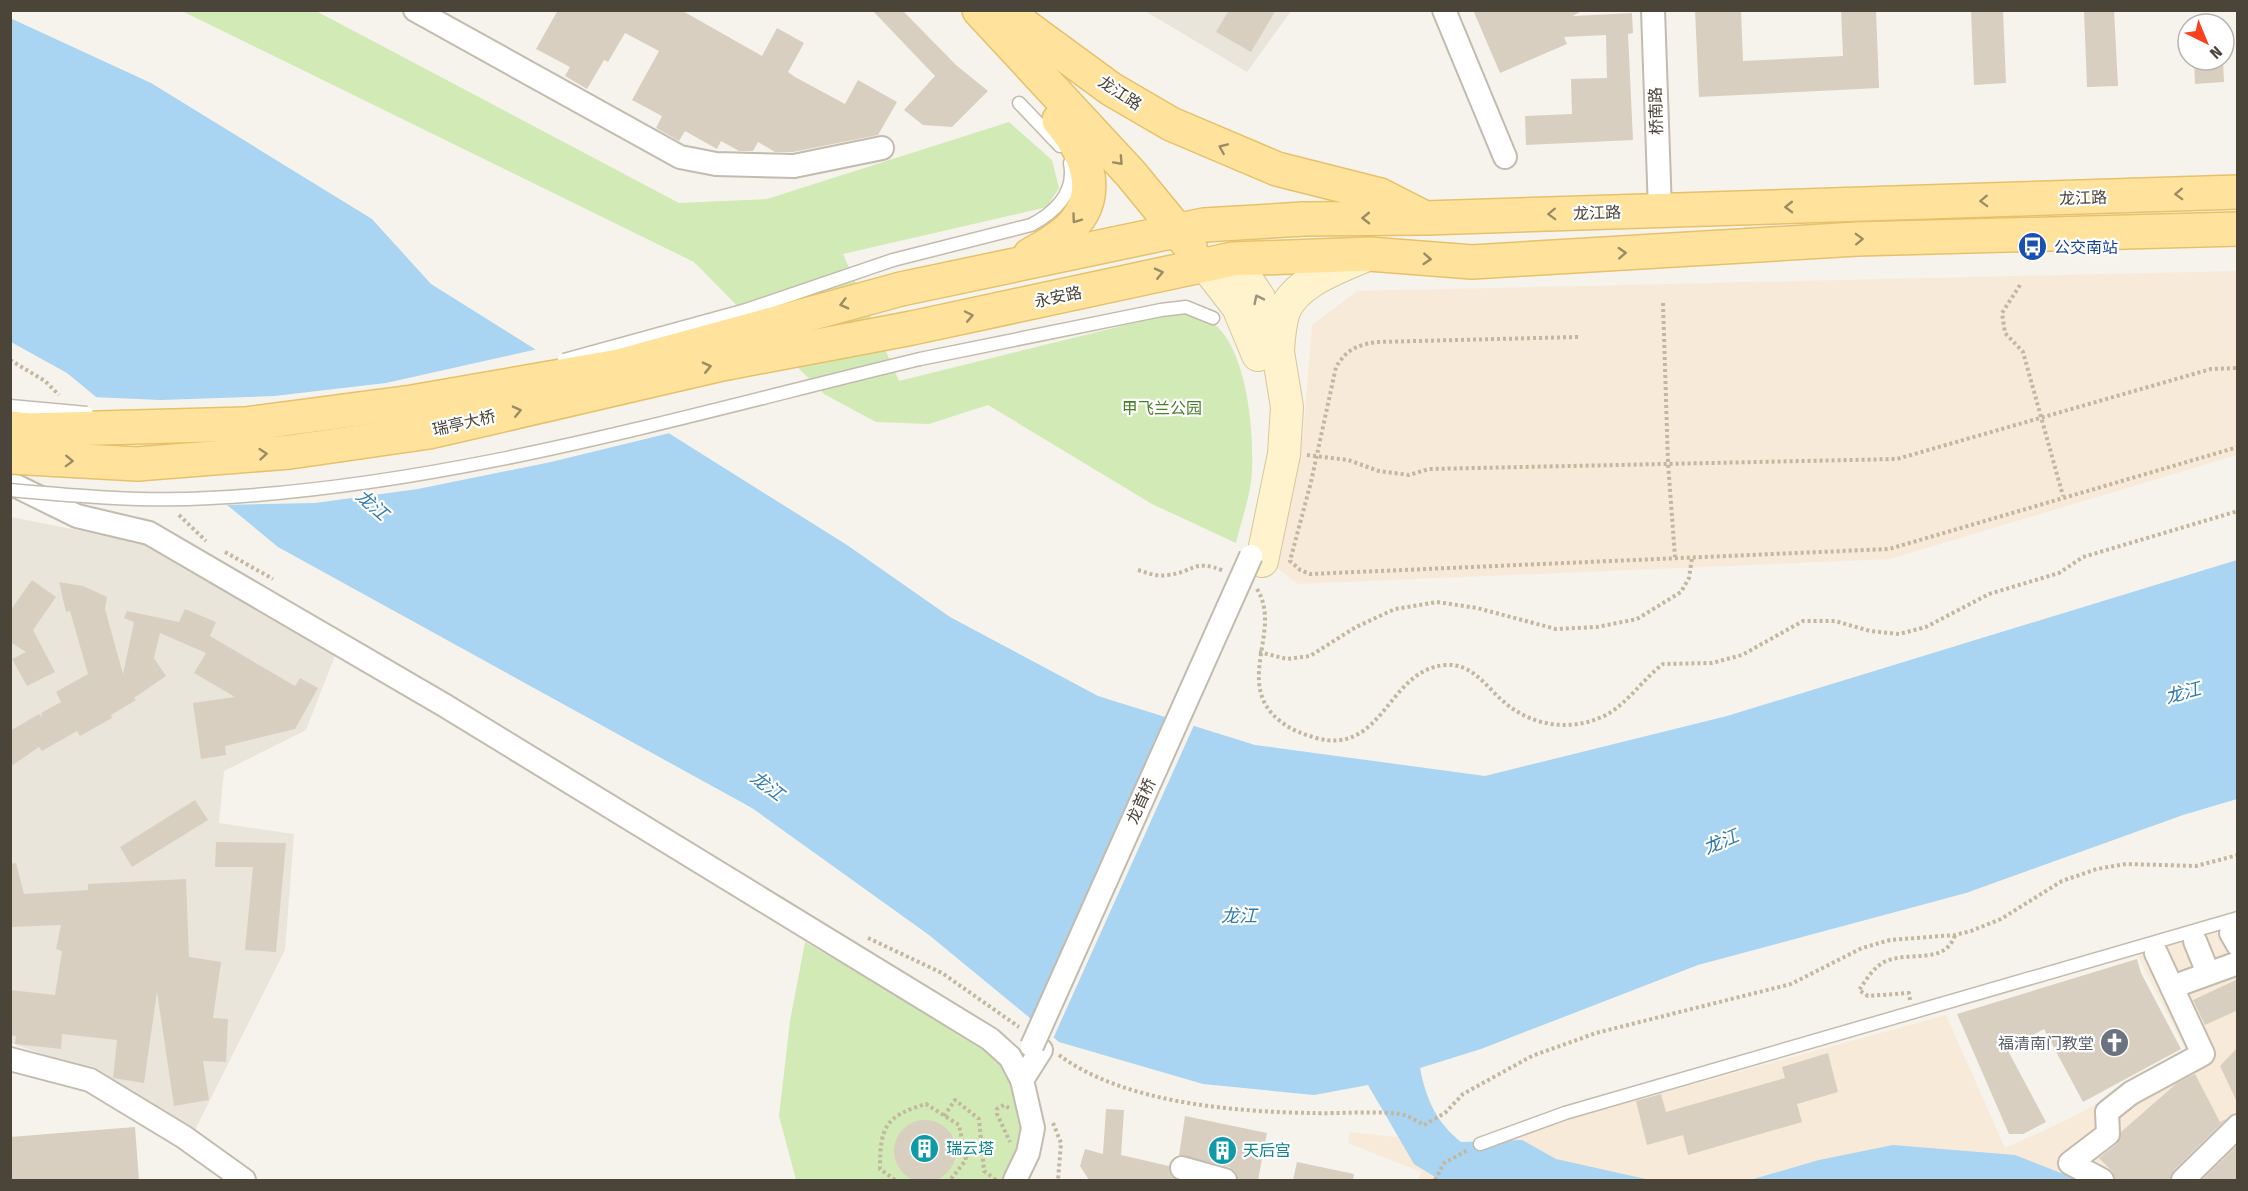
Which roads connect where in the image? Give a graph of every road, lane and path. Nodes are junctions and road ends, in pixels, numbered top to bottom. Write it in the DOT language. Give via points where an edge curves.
graph roads {
  1 [pos="415,10"];
  2 [pos="979,10"];
  3 [pos="1444,10"];
  4 [pos="1653,10"];
  5 [pos="1018,18"];
  6 [pos="1036,73"];
  7 [pos="1019,103"];
  8 [pos="882,148"];
  9 [pos="1506,156"];
  10 [pos="2238,192"];
  11 [pos="1660,211"];
  12 [pos="1425,218"];
  13 [pos="1191,228"];
  14 [pos="2238,229"];
  15 [pos="1369,254"];
  16 [pos="1218,261"];
  17 [pos="1013,266"];
  18 [pos="897,275"];
  19 [pos="2020,285"];
  20 [pos="1663,303"];
  21 [pos="1213,318"];
  22 [pos="1578,337"];
  23 [pos="916,344"];
  24 [pos="1278,352"];
  25 [pos="10,360"];
  26 [pos="2238,368"];
  27 [pos="62,398"];
  28 [pos="10,406"];
  29 [pos="2043,416"];
  30 [pos="10,428"];
  31 [pos="2238,447"];
  32 [pos="1284,454"];
  33 [pos="1317,456"];
  34 [pos="10,457"];
  35 [pos="1668,463"];
  36 [pos="10,483"];
  37 [pos="10,490"];
  38 [pos="2063,496"];
  39 [pos="173,508"];
  40 [pos="2238,511"];
  41 [pos="1675,557"];
  42 [pos="1692,558"];
  43 [pos="1249,569"];
  44 [pos="1138,570"];
  45 [pos="274,580"];
  46 [pos="1260,652"];
  47 [pos="2238,855"];
  48 [pos="2238,918"];
  49 [pos="2238,931"];
  50 [pos="861,934"];
  51 [pos="1955,935"];
  52 [pos="2195,941"];
  53 [pos="2238,945"];
  54 [pos="2156,953"];
  55 [pos="2238,963"];
  56 [pos="2208,973"];
  57 [pos="2172,987"];
  58 [pos="1914,1012"];
  59 [pos="1037,1044"];
  60 [pos="10,1059"];
  61 [pos="1022,1080"];
  62 [pos="944,1116"];
  63 [pos="2238,1126"];
  64 [pos="1061,1143"];
  65 [pos="1480,1144"];
  66 [pos="1182,1168"];
  67 [pos="244,1180"];
  68 [pos="895,1180"];
  69 [pos="950,1180"];
  70 [pos="996,1180"];
  71 [pos="1015,1180"];
  72 [pos="1059,1180"];
  73 [pos="1225,1180"];
  74 [pos="1435,1180"];
  75 [pos="2102,1180"];
  76 [pos="2183,1180"];
  1 -- 8 [label="street" via="680,157 716,164 794,166"];
  2 -- 6 [label="main road"];
  3 -- 9 [label="street"];
  4 -- 11 [label="street, 桥南路"];
  12 -- 5 [label="main road, 龙江路, one-way" via="1380,195 1277,169 1171,124 1112,89"];
  5 -- 13 [label="main road"];
  6 -- 13 [label="main road, one-way" via="1131,174"];
  6 -- 17 [label="main road, one-way" via="1050,108 1076,140 1088,169 1089,193 1081,214 1064,234"];
  7 -- 18 [label="lane" via="1062,148 1071,165 1072,179 1065,197 1051,215 1031,225"];
  10 -- 11 [label="main road, 龙江路, one-way"];
  11 -- 12 [label="main road, 龙江路, one-way"];
  12 -- 13 [label="main road, one-way" via="1275,220"];
  13 -- 16 [label="main road"];
  13 -- 17 [label="main road"];
  15 -- 14 [label="main road, one-way" via="1472,262 1857,239"];
  15 -- 16 [label="main road, 永安路"];
  15 -- 24 [label="street" via="1321,275 1300,292 1285,309"];
  23 -- 16 [label="main road, 永安路, one-way"];
  24 -- 16 [label="street, one-way" via="1259,298"];
  16 -- 43 [label="street" via="1259,357 1269,407 1269,450"];
  17 -- 18 [label="main road"];
  18 -- 28 [label="lane, bridge" via="746,310 549,364 390,400 277,412 162,416"];
  18 -- 30 [label="main road, 瑞亭大桥, one-way, bridge" via="619,366 412,402 245,424"];
  19 -- 29 [label="path" via="2002,313 2006,333 2023,352"];
  20 -- 35 [label="path"];
  21 -- 23 [label="lane" via="1186,307"];
  22 -- 33 [label="path" via="1357,345 1342,356 1336,367"];
  34 -- 23 [label="main road, 瑞亭大桥, one-way, bridge" via="137,464 290,452 429,432 722,364"];
  23 -- 37 [label="lane, bridge" via="547,449 415,477 208,498 78,496"];
  24 -- 32 [label="street" via="1287,407"];
  25 -- 27 [label="path" via="45,381"];
  26 -- 29 [label="path" via="2211,369"];
  29 -- 35 [label="path" via="1897,459"];
  29 -- 38 [label="path"];
  31 -- 38 [label="path"];
  32 -- 33 [label="path"];
  32 -- 43 [label="street"];
  33 -- 35 [label="path" via="1409,475 1429,469"];
  33 -- 41 [label="path" via="1290,561 1310,574"];
  35 -- 41 [label="path"];
  36 -- 61 [label="street" via="77,516 149,533 444,705 990,1039 1010,1058"];
  38 -- 42 [label="path" via="1889,549"];
  39 -- 45 [label="path" via="207,542"];
  40 -- 46 [label="path" via="2083,557 2059,573 1989,594 1926,627 1899,634 1835,621 1803,621 1742,655 1712,663 1663,664 1606,714 1574,724 1546,725 1524,716 1471,671 1447,665 1420,671 1400,687 1370,728 1345,740 1322,740 1279,721 1264,704 1259,684"];
  41 -- 42 [label="path"];
  42 -- 46 [label="path" via="1689,578 1681,592 1637,619 1597,627 1556,629 1437,602 1395,609 1356,627 1311,656 1287,659"];
  43 -- 44 [label="path" via="1204,565 1169,576"];
  43 -- 46 [label="path" via="1265,615"];
  43 -- 59 [label="street, 龙首桥"];
  47 -- 51 [label="path" via="2196,866 2126,864 2097,869 2062,882 2001,919"];
  48 -- 58 [label="lane"];
  49 -- 53 [label="street" via="2231,933"];
  50 -- 59 [label="path" via="942,973"];
  51 -- 58 [label="path" via="1952,945 1941,953 1883,962 1859,990 1868,996 1908,993"];
  51 -- 59 [label="path" via="1890,940 1862,948 1791,984 1596,1033 1532,1056 1463,1094 1445,1113 1424,1125 1403,1114 1274,1113 1159,1098 1113,1086"];
  52 -- 56 [label="street"];
  54 -- 57 [label="street"];
  55 -- 56 [label="street"];
  56 -- 57 [label="street"];
  57 -- 75 [label="street" via="2203,1054 2131,1093 2107,1113 2108,1134 2070,1162"];
  58 -- 65 [label="lane" via="1565,1113"];
  59 -- 61 [label="street, 龙首桥"];
  60 -- 67 [label="street" via="90,1080 184,1137"];
  61 -- 71 [label="street" via="1034,1128"];
  62 -- 68 [label="path" via="926,1104 900,1112 880,1138 880,1169"];
  62 -- 69 [label="path" via="959,1125 966,1160"];
  62 -- 70 [label="path" via="955,1100 979,1119 984,1171"];
  63 -- 76 [label="street"];
  64 -- 72 [label="path"];
  65 -- 74 [label="path" via="1444,1163"];
  66 -- 73 [label="street"];
}
